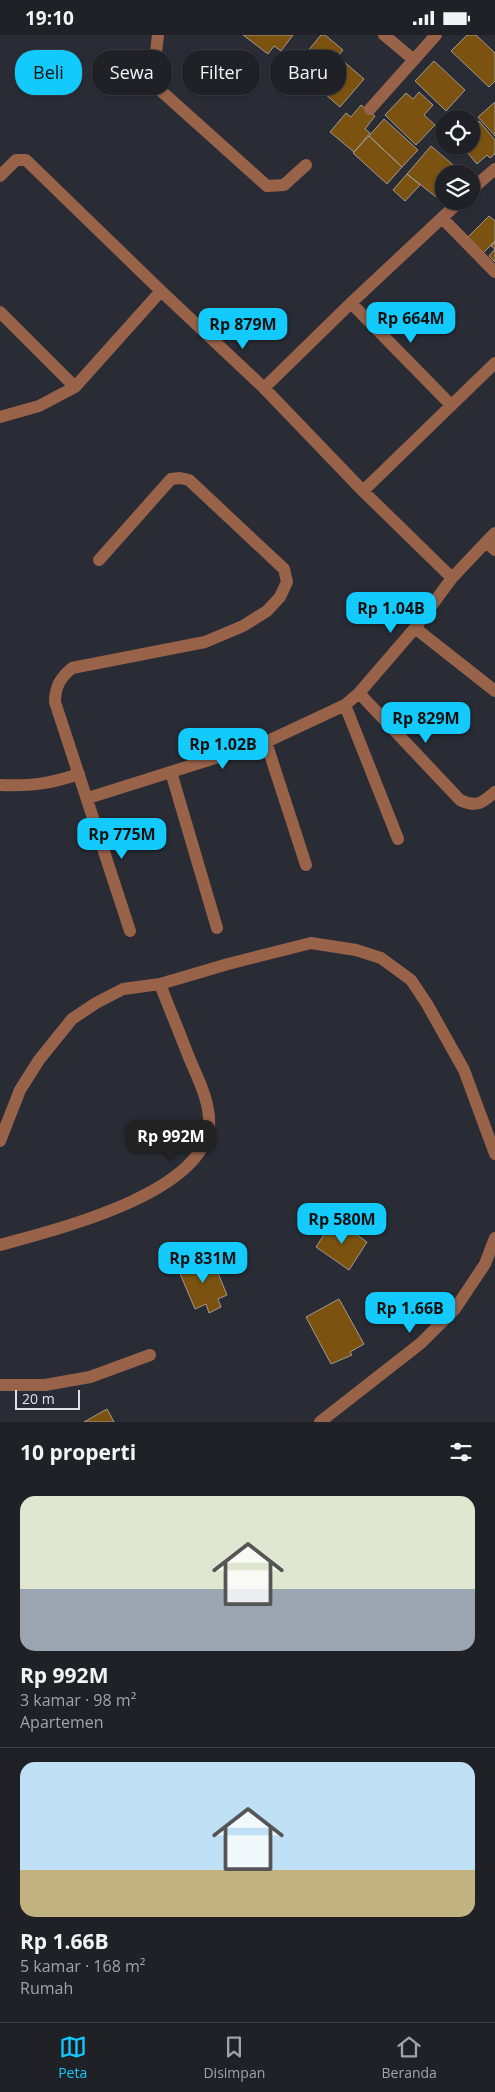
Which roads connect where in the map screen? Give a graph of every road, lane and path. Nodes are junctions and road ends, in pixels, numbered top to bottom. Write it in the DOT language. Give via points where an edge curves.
graph roads {
  1 [pos="158,35"];
  2 [pos="384,35"];
  3 [pos="436,35"];
  4 [pos="414,60"];
  5 [pos="370,109"];
  6 [pos="306,165"];
  7 [pos="495,169"];
  8 [pos="0,175"];
  9 [pos="480,183"];
  10 [pos="450,210"];
  11 [pos="442,218"];
  12 [pos="495,272"];
  13 [pos="161,291"];
  14 [pos="351,303"];
  15 [pos="0,312"];
  16 [pos="495,363"];
  17 [pos="75,387"];
  18 [pos="264,388"];
  19 [pos="451,405"];
  20 [pos="0,417"];
  21 [pos="364,491"];
  22 [pos="492,541"];
  23 [pos="99,560"];
  24 [pos="452,578"];
  25 [pos="415,627"];
  26 [pos="495,691"];
  27 [pos="359,693"];
  28 [pos="344,705"];
  29 [pos="266,742"];
  30 [pos="171,772"];
  31 [pos="79,774"];
  32 [pos="0,785"];
  33 [pos="495,792"];
  34 [pos="88,798"];
  35 [pos="398,839"];
  36 [pos="306,865"];
  37 [pos="217,928"];
  38 [pos="130,931"];
  39 [pos="160,984"];
  40 [pos="0,1141"];
  41 [pos="495,1154"];
  42 [pos="495,1238"];
  43 [pos="0,1245"];
  44 [pos="150,1355"];
  45 [pos="0,1385"];
  46 [pos="324,1419"];
  47 [pos="307,1422"];
  1 -- 6 [label="street" via="153,77 160,90 267,186 284,185"];
  2 -- 4 [label="street"];
  3 -- 4 [label="street"];
  4 -- 5 [label="street"];
  7 -- 9 [label="street"];
  8 -- 13 [label="street" via="16,160 26,160"];
  10 -- 11 [label="street"];
  11 -- 12 [label="street"];
  11 -- 14 [label="street"];
  13 -- 17 [label="street"];
  13 -- 18 [label="street"];
  14 -- 18 [label="street"];
  14 -- 19 [label="street"];
  15 -- 17 [label="street"];
  16 -- 19 [label="street"];
  17 -- 20 [label="street" via="39,406"];
  18 -- 21 [label="street"];
  19 -- 21 [label="street"];
  21 -- 24 [label="street"];
  22 -- 24 [label="street"];
  23 -- 31 [label="street" via="171,479 180,478 189,480 284,569 287,582 280,597 267,611 243,626 205,642 72,668 63,675 58,683 55,702"];
  24 -- 25 [label="street"];
  25 -- 26 [label="street"];
  25 -- 27 [label="street"];
  27 -- 28 [label="street"];
  27 -- 33 [label="street" via="460,800 471,805 482,803"];
  28 -- 29 [label="street"];
  28 -- 35 [label="street"];
  29 -- 30 [label="street"];
  29 -- 36 [label="street"];
  30 -- 34 [label="street"];
  30 -- 37 [label="street"];
  31 -- 32 [label="street" via="52,783"];
  31 -- 34 [label="street"];
  34 -- 38 [label="street"];
  39 -- 40 [label="street" via="124,989 72,1019 20,1090"];
  39 -- 41 [label="street" via="311,943 381,957 411,980 427,1004 464,1070"];
  39 -- 43 [label="street" via="206,1099 209,1127 202,1146 188,1165 169,1181 123,1205 82,1222"];
  42 -- 46 [label="street" via="485,1263 455,1309 421,1343"];
  44 -- 45 [label="street" via="90,1377 45,1385"];
  46 -- 47 [label="street"];
}
